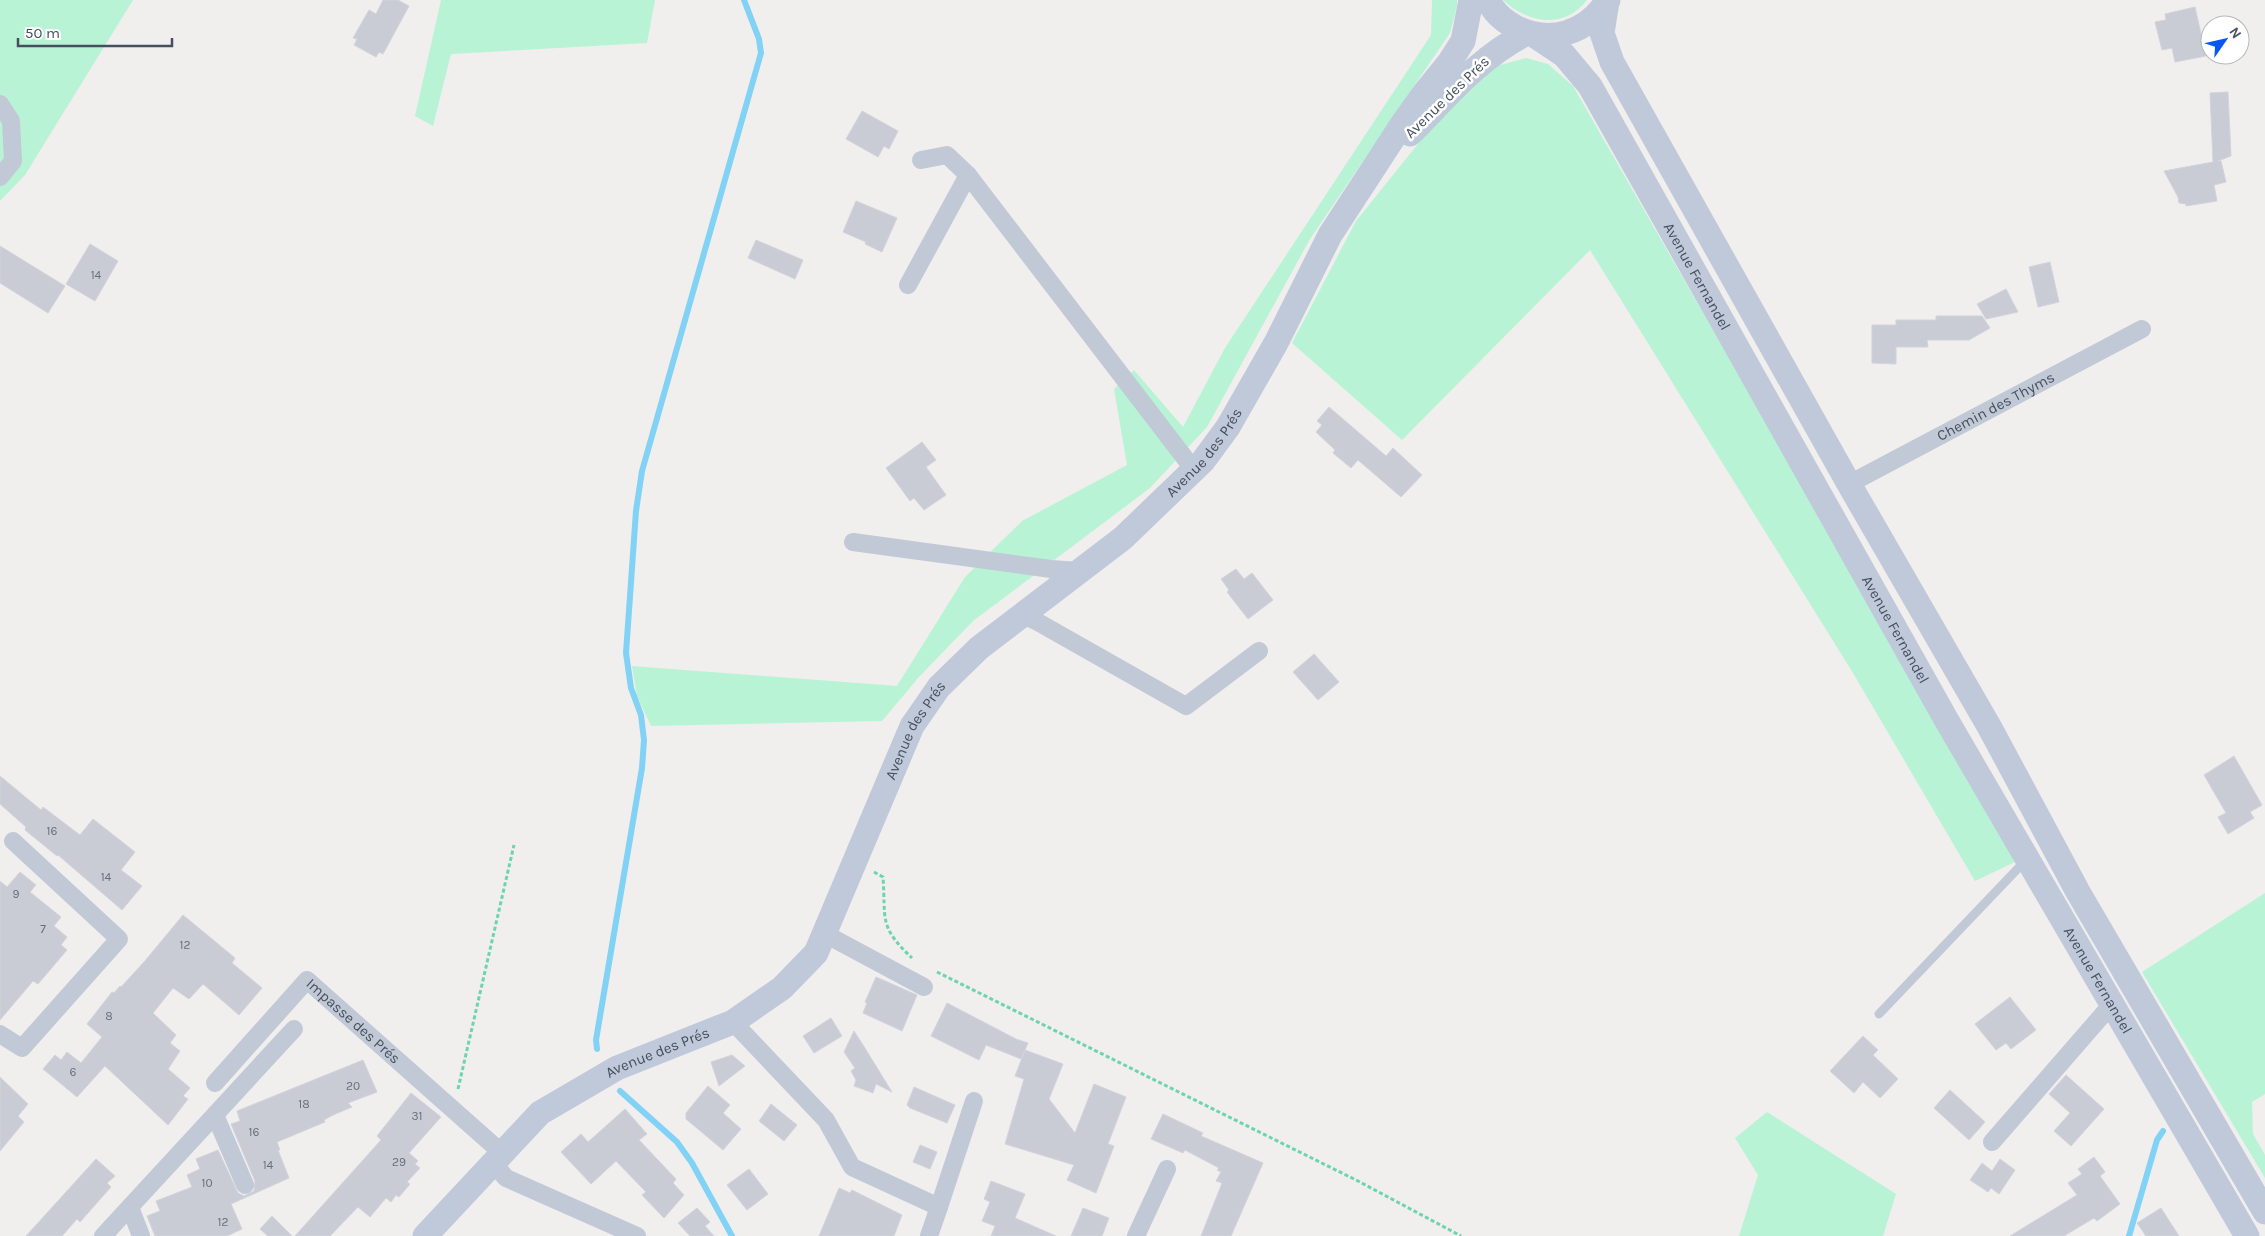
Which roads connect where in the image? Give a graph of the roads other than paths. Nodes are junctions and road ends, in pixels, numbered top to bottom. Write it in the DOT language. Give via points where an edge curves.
graph roads {
  1 [pos="1472,0"];
  2 [pos="1488,0"];
  3 [pos="1608,1"];
  4 [pos="1530,34"];
  5 [pos="0,104"];
  6 [pos="922,160"];
  7 [pos="1373,169"];
  8 [pos="968,174"];
  9 [pos="0,177"];
  10 [pos="908,286"];
  11 [pos="2142,329"];
  12 [pos="1194,470"];
  13 [pos="1849,484"];
  14 [pos="852,542"];
  15 [pos="1079,572"];
  16 [pos="1022,615"];
  17 [pos="1259,651"];
  18 [pos="13,841"];
  19 [pos="2028,858"];
  20 [pos="825,934"];
  21 [pos="924,987"];
  22 [pos="2112,1004"];
  23 [pos="1879,1014"];
  24 [pos="733,1022"];
  25 [pos="294,1029"];
  26 [pos="0,1034"];
  27 [pos="214,1082"];
  28 [pos="974,1101"];
  29 [pos="215,1115"];
  30 [pos="1992,1142"];
  31 [pos="497,1158"];
  32 [pos="1167,1169"];
  33 [pos="245,1185"];
  34 [pos="130,1207"];
  35 [pos="938,1207"];
  36 [pos="2265,1212"];
  37 [pos="103,1236"];
  38 [pos="141,1236"];
  39 [pos="425,1236"];
  40 [pos="637,1236"];
  41 [pos="929,1236"];
  42 [pos="1136,1236"];
  43 [pos="2248,1236"];
  1 -- 7 [label="main road, Avenue des Prés" via="1463,41"];
  2 -- 4 [label="main road, Avenue Fernandel" via="1506,22"];
  3 -- 4 [label="main road" via="1594,18 1576,30 1556,36"];
  3 -- 13 [label="main road, Avenue Fernandel" via="1602,33 1612,62"];
  4 -- 7 [label="main road, Avenue des Prés" via="1503,45 1482,61"];
  4 -- 19 [label="main road, Avenue Fernandel" via="1564,55 1590,86 1849,550"];
  5 -- 9 [label="street" via="11,120 13,161"];
  6 -- 8 [label="street" via="947,155"];
  7 -- 12 [label="main road, Avenue des Prés" via="1330,235 1276,343 1228,427"];
  8 -- 10 [label="street"];
  8 -- 12 [label="street"];
  11 -- 13 [label="street, Chemin des Thyms"];
  12 -- 15 [label="main road, Avenue des Prés" via="1123,538"];
  13 -- 36 [label="main road, Avenue Fernandel" via="1990,728 2078,892"];
  14 -- 15 [label="street"];
  15 -- 16 [label="main road, Avenue des Prés"];
  16 -- 17 [label="street" via="1186,706"];
  16 -- 20 [label="main road, Avenue des Prés" via="979,648 939,687 912,726"];
  18 -- 26 [label="street" via="120,939 22,1048"];
  19 -- 22 [label="main road, Avenue Fernandel"];
  19 -- 23 [label="lane"];
  20 -- 21 [label="street"];
  20 -- 24 [label="main road, Avenue des Prés" via="816,954 782,988"];
  22 -- 30 [label="street"];
  22 -- 43 [label="main road, Avenue Fernandel"];
  24 -- 31 [label="main road, Avenue des Prés" via="617,1068 540,1113"];
  24 -- 35 [label="street" via="826,1120 852,1167"];
  25 -- 29 [label="street"];
  27 -- 31 [label="street, Impasse des Prés" via="307,980 453,1109"];
  28 -- 35 [label="street"];
  29 -- 33 [label="street"];
  29 -- 34 [label="street"];
  31 -- 39 [label="main road, Avenue des Prés"];
  31 -- 40 [label="street, Impasse des Prés" via="506,1178"];
  32 -- 42 [label="street"];
  34 -- 37 [label="street"];
  34 -- 38 [label="street"];
  35 -- 41 [label="street"];
}
